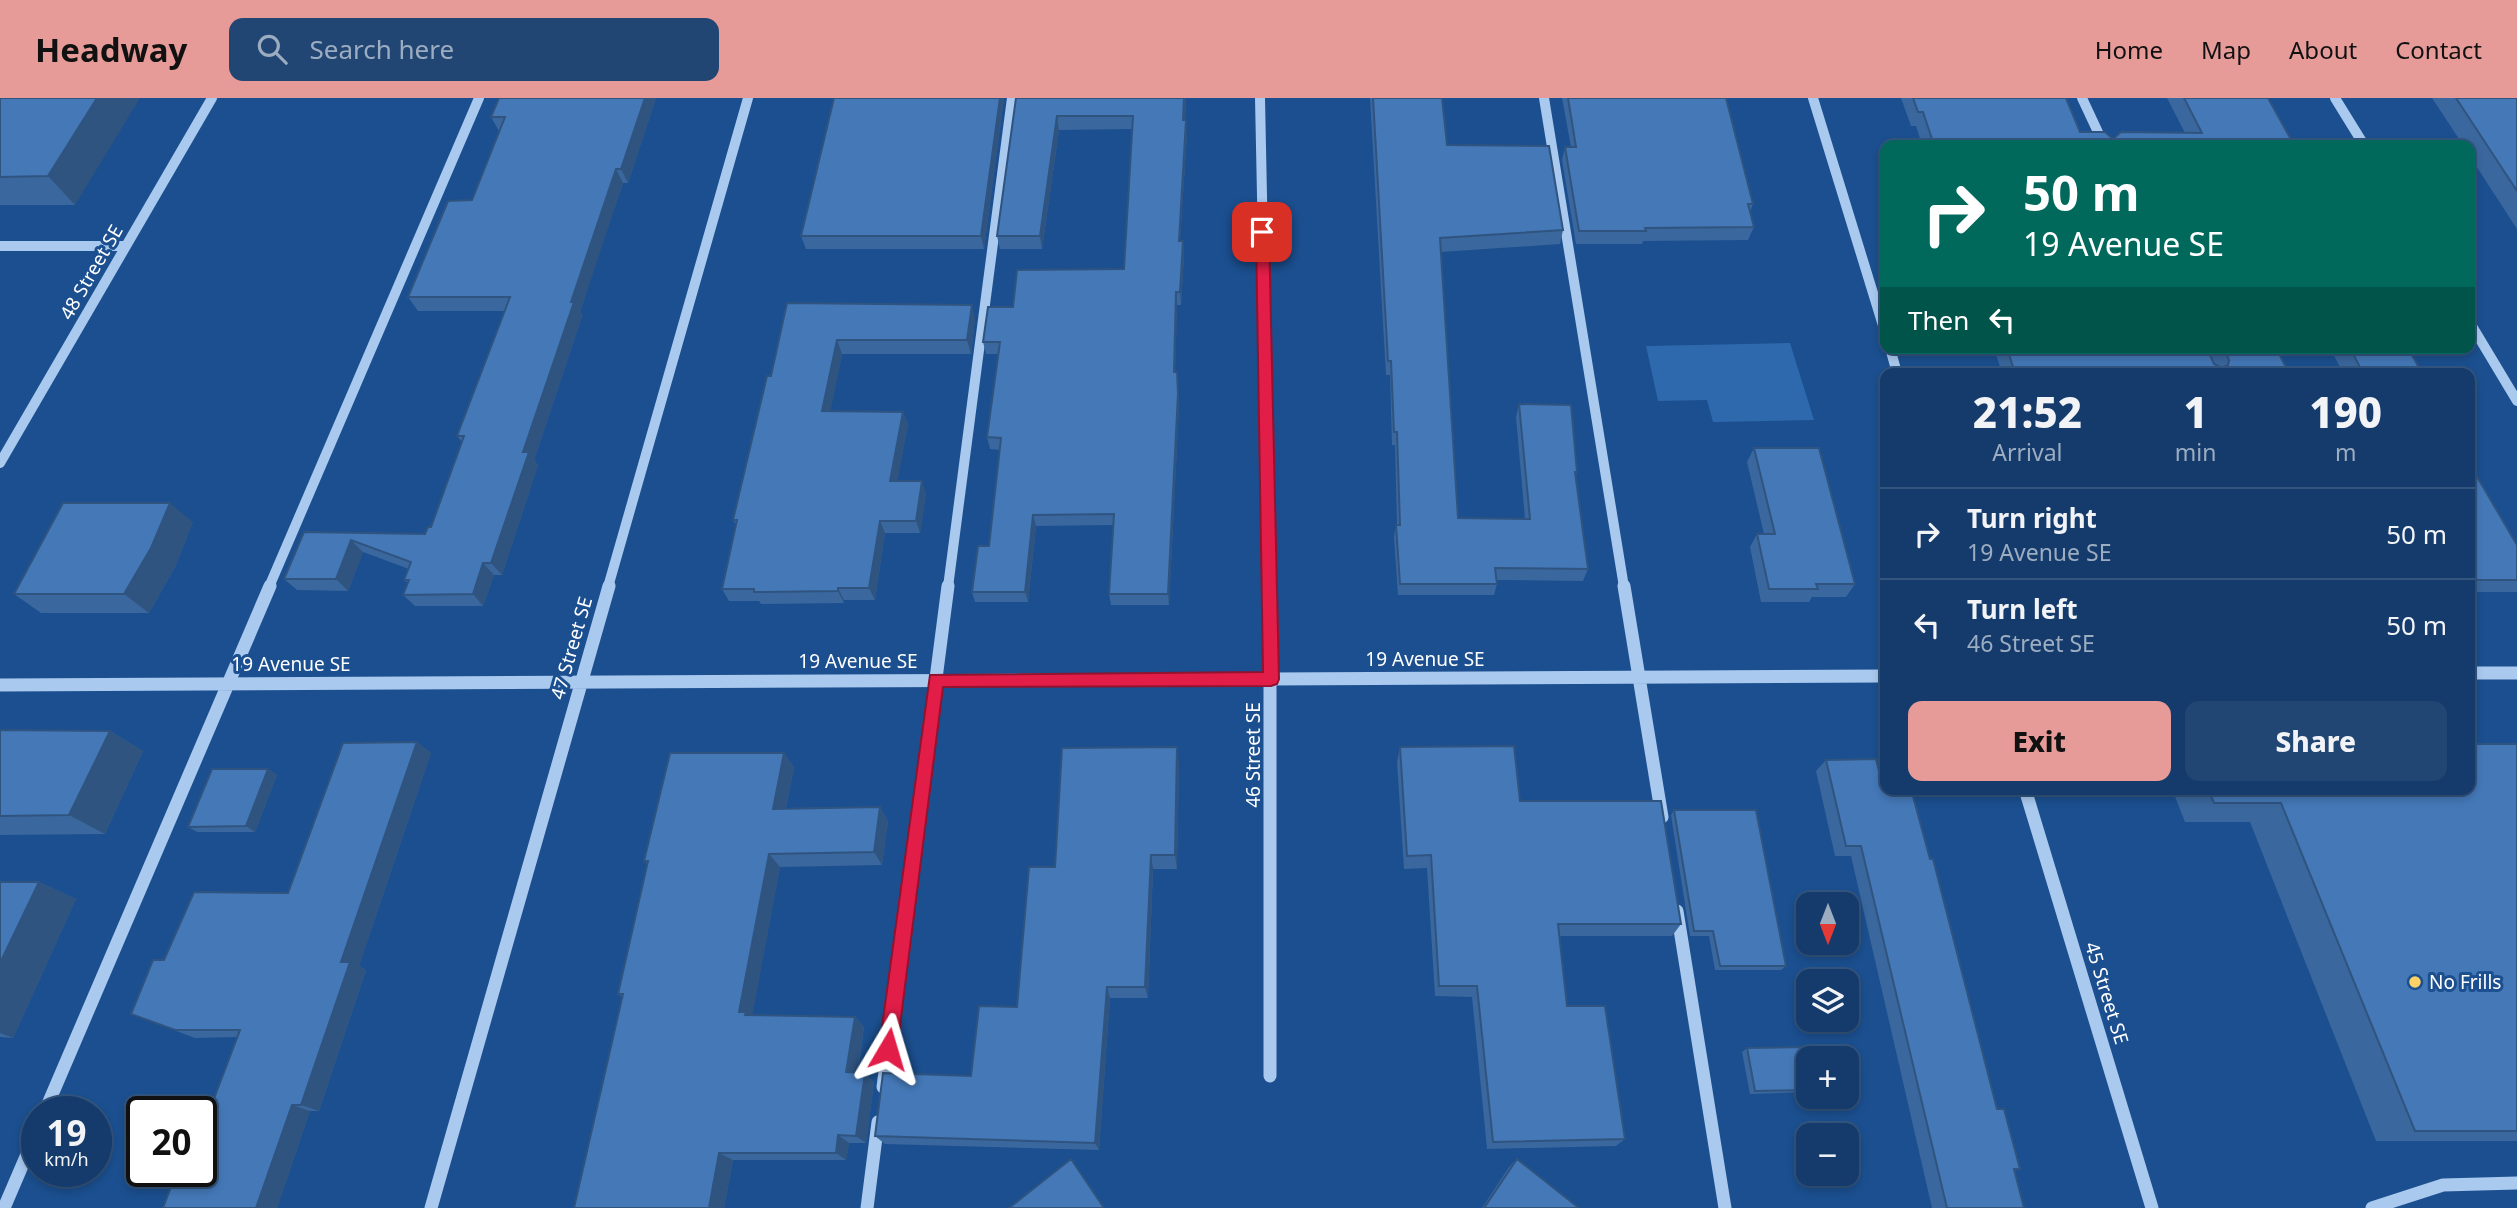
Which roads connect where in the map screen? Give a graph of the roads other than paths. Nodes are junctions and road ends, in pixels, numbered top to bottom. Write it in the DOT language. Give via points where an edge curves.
graph roads {
  1 [pos="212,98"];
  2 [pos="479,98"];
  3 [pos="748,98"];
  4 [pos="1012,98"];
  5 [pos="1260,98"];
  6 [pos="1544,98"];
  7 [pos="1813,98"];
  8 [pos="2082,98"];
  9 [pos="2336,98"];
  10 [pos="2102,140"];
  11 [pos="2361,140"];
  12 [pos="0,246"];
  13 [pos="126,246"];
  14 [pos="1880,316"];
  15 [pos="2475,331"];
  16 [pos="2517,401"];
  17 [pos="0,463"];
  18 [pos="2517,673"];
  19 [pos="2475,674"];
  20 [pos="1880,676"];
  21 [pos="1639,677"];
  22 [pos="1271,679"];
  23 [pos="936,680"];
  24 [pos="582,682"];
  25 [pos="229,683"];
  26 [pos="0,685"];
  27 [pos="2027,795"];
  28 [pos="1663,825"];
  29 [pos="1674,893"];
  30 [pos="1270,1076"];
  31 [pos="51,1096"];
  32 [pos="21,1168"];
  33 [pos="2517,1184"];
  34 [pos="4,1208"];
  35 [pos="432,1208"];
  36 [pos="867,1208"];
  37 [pos="1725,1208"];
  38 [pos="2152,1208"];
  39 [pos="2372,1208"];
  1 -- 13 [label="street, 48 Street SE"];
  2 -- 25 [label="street"];
  3 -- 24 [label="street, 47 Street SE"];
  4 -- 23 [label="street"];
  5 -- 22 [label="street, 46 Street SE"];
  6 -- 21 [label="street"];
  7 -- 14 [label="street"];
  8 -- 10 [label="street"];
  9 -- 11 [label="street"];
  12 -- 13 [label="street"];
  13 -- 17 [label="street, 48 Street SE"];
  15 -- 16 [label="street"];
  18 -- 19 [label="street"];
  20 -- 21 [label="street, 19 Avenue SE"];
  21 -- 22 [label="street, 19 Avenue SE"];
  21 -- 28 [label="street"];
  22 -- 23 [label="street, 19 Avenue SE"];
  22 -- 30 [label="street, 46 Street SE"];
  23 -- 24 [label="street, 19 Avenue SE"];
  23 -- 36 [label="street"];
  24 -- 25 [label="street, 19 Avenue SE"];
  24 -- 35 [label="street, 47 Street SE"];
  25 -- 26 [label="street, 19 Avenue SE"];
  25 -- 31 [label="street"];
  27 -- 38 [label="street, 45 Street SE"];
  29 -- 37 [label="street"];
  32 -- 34 [label="street"];
  33 -- 39 [label="lane" via="2443,1185"];
}
